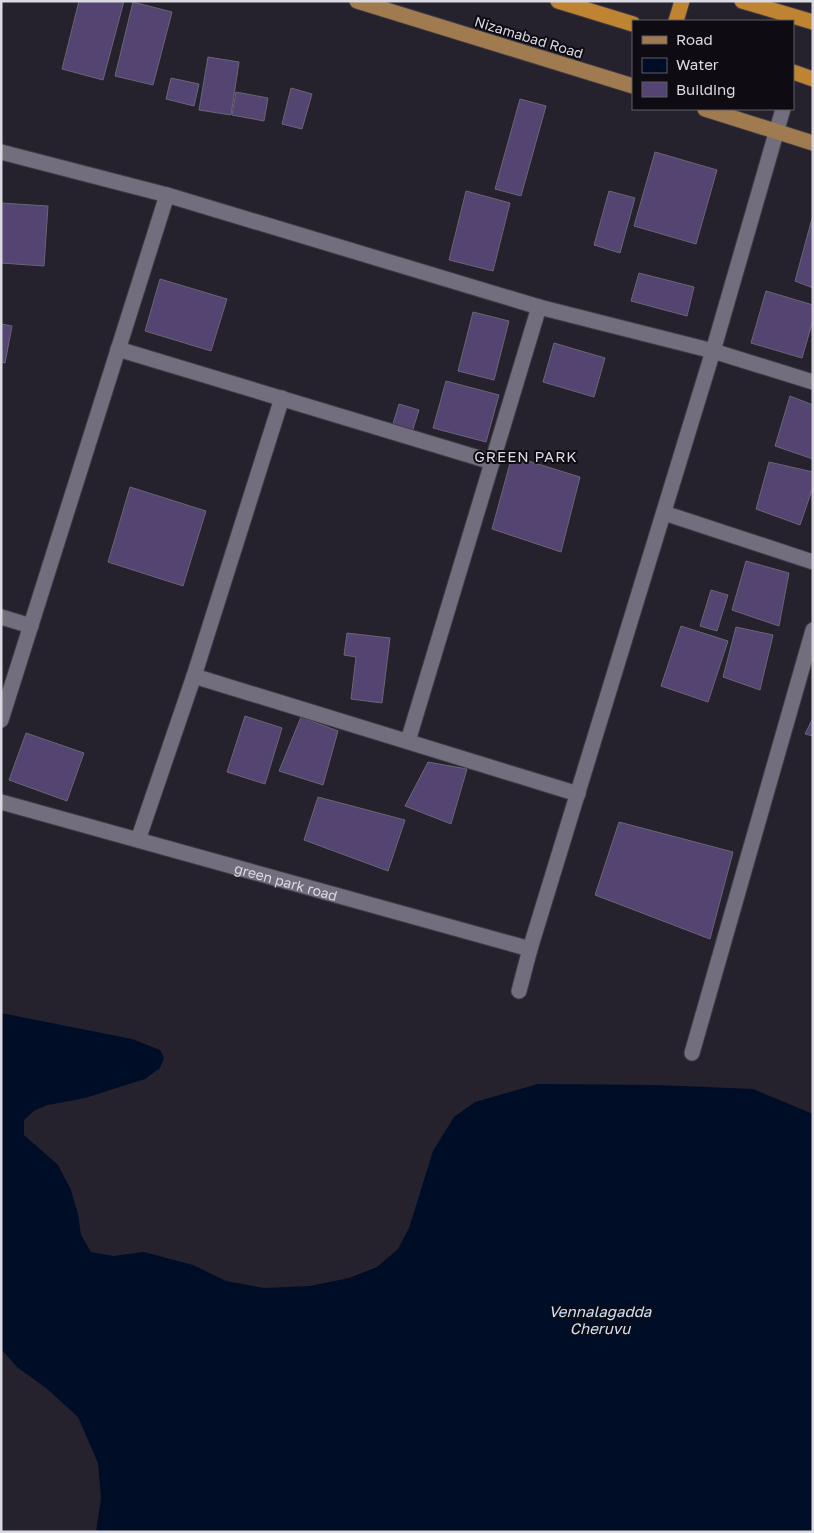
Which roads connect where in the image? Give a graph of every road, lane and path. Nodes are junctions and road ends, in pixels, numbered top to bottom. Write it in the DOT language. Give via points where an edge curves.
graph roads {
  1 [pos="357,1"];
  2 [pos="558,1"];
  3 [pos="682,1"];
  4 [pos="742,1"];
  5 [pos="676,20"];
  6 [pos="813,22"];
  7 [pos="632,24"];
  8 [pos="794,72"];
  9 [pos="813,78"];
  10 [pos="632,86"];
  11 [pos="708,110"];
  12 [pos="783,110"];
  13 [pos="778,131"];
  14 [pos="813,143"];
  15 [pos="1,152"];
  16 [pos="167,195"];
  17 [pos="539,307"];
  18 [pos="118,349"];
  19 [pos="714,351"];
  20 [pos="813,382"];
  21 [pos="282,398"];
  22 [pos="492,462"];
  23 [pos="664,513"];
  24 [pos="813,562"];
  25 [pos="1,617"];
  26 [pos="31,626"];
  27 [pos="813,630"];
  28 [pos="194,676"];
  29 [pos="1,720"];
  30 [pos="408,741"];
  31 [pos="578,794"];
  32 [pos="1,802"];
  33 [pos="138,840"];
  34 [pos="530,949"];
  35 [pos="519,991"];
  36 [pos="692,1053"];
  1 -- 10 [label="main road, Nizamabad Road"];
  2 -- 7 [label="highway"];
  3 -- 5 [label="highway"];
  4 -- 6 [label="highway"];
  8 -- 9 [label="highway"];
  11 -- 13 [label="main road"];
  12 -- 13 [label="street"];
  13 -- 14 [label="main road"];
  13 -- 19 [label="street"];
  15 -- 16 [label="street"];
  16 -- 17 [label="street"];
  16 -- 18 [label="street"];
  17 -- 19 [label="street"];
  17 -- 22 [label="street"];
  18 -- 21 [label="street"];
  18 -- 26 [label="street"];
  19 -- 20 [label="street"];
  19 -- 23 [label="street"];
  21 -- 22 [label="street"];
  21 -- 28 [label="street"];
  22 -- 30 [label="street"];
  23 -- 24 [label="street"];
  23 -- 31 [label="street"];
  25 -- 26 [label="street"];
  26 -- 29 [label="street"];
  27 -- 36 [label="street"];
  28 -- 30 [label="street"];
  28 -- 33 [label="street"];
  30 -- 31 [label="street"];
  31 -- 34 [label="street"];
  32 -- 33 [label="street, green park road"];
  33 -- 34 [label="street, green park road"];
  34 -- 35 [label="street"];
}
